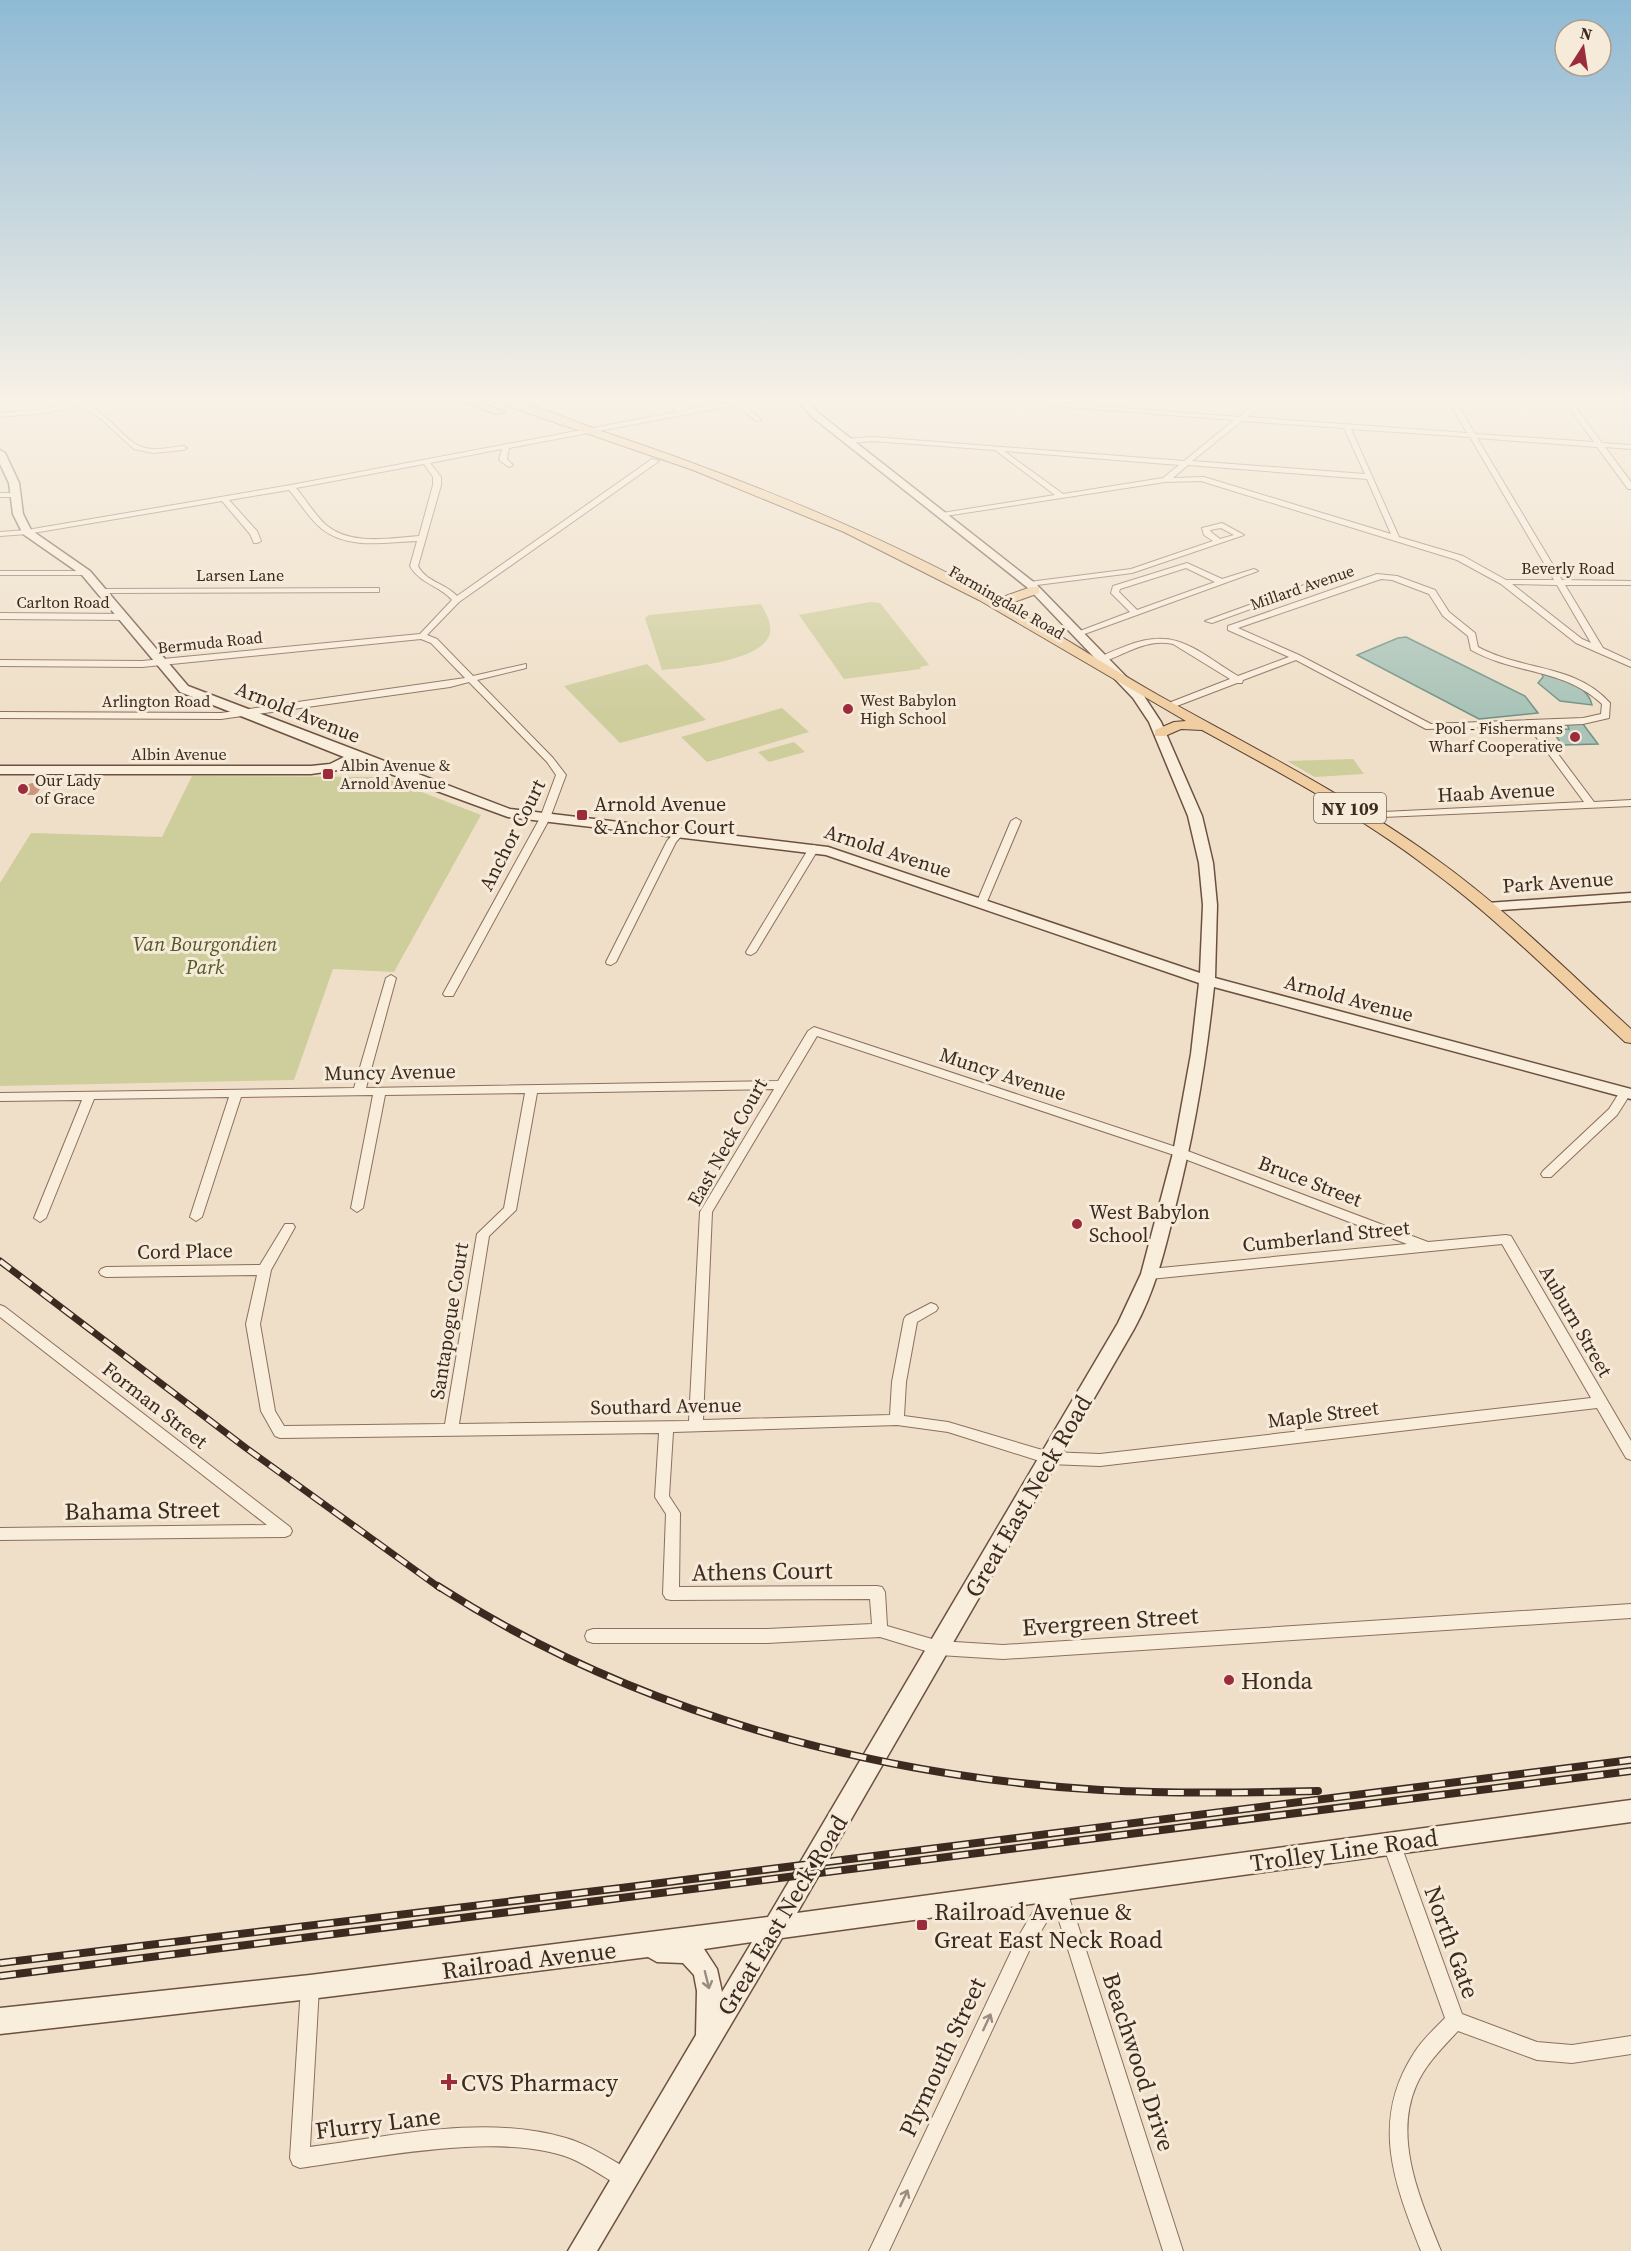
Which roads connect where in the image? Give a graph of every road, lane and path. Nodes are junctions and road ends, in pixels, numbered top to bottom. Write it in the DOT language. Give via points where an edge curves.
graph roads {
  1 [pos="16,503"];
  2 [pos="194,503"];
  3 [pos="228,503"];
  4 [pos="304,503"];
  5 [pos="430,503"];
  6 [pos="595,503"];
  7 [pos="768,503"];
  8 [pos="787,503"];
  9 [pos="928,503"];
  10 [pos="1019,503"];
  11 [pos="1281,503"];
  12 [pos="1381,503"];
  13 [pos="1513,503"];
  14 [pos="942,514"];
  15 [pos="27,532"];
  16 [pos="0,534"];
  17 [pos="1396,536"];
  18 [pos="421,538"];
  19 [pos="257,541"];
  20 [pos="1219,542"];
  21 [pos="1254,571"];
  22 [pos="86,573"];
  23 [pos="0,574"];
  24 [pos="1332,578"];
  25 [pos="1221,582"];
  26 [pos="1504,582"];
  27 [pos="1561,583"];
  28 [pos="1631,584"];
  29 [pos="1032,587"];
  30 [pos="376,590"];
  31 [pos="104,591"];
  32 [pos="456,600"];
  33 [pos="996,604"];
  34 [pos="1136,613"];
  35 [pos="0,616"];
  36 [pos="125,617"];
  37 [pos="1209,621"];
  38 [pos="1076,634"];
  39 [pos="422,636"];
  40 [pos="1600,651"];
  41 [pos="1296,657"];
  42 [pos="0,663"];
  43 [pos="161,663"];
  44 [pos="1631,664"];
  45 [pos="1102,665"];
  46 [pos="523,666"];
  47 [pos="472,679"];
  48 [pos="1120,679"];
  49 [pos="1239,681"];
  50 [pos="1169,706"];
  51 [pos="244,713"];
  52 [pos="0,715"];
  53 [pos="1532,723"];
  54 [pos="1203,726"];
  55 [pos="1160,733"];
  56 [pos="354,757"];
  57 [pos="0,770"];
  58 [pos="1631,803"];
  59 [pos="1591,805"];
  60 [pos="1363,816"];
  61 [pos="545,818"];
  62 [pos="1016,821"];
  63 [pos="681,831"];
  64 [pos="814,848"];
  65 [pos="1631,897"];
  66 [pos="981,904"];
  67 [pos="1487,907"];
  68 [pos="751,952"];
  69 [pos="612,962"];
  70 [pos="391,978"];
  71 [pos="1207,981"];
  72 [pos="449,994"];
  73 [pos="814,1031"];
  74 [pos="1631,1038"];
  75 [pos="782,1085"];
  76 [pos="532,1089"];
  77 [pos="380,1091"];
  78 [pos="359,1092"];
  79 [pos="236,1094"];
  80 [pos="1628,1094"];
  81 [pos="89,1096"];
  82 [pos="0,1097"];
  83 [pos="1181,1153"];
  84 [pos="1547,1174"];
  85 [pos="357,1208"];
  86 [pos="196,1217"];
  87 [pos="40,1218"];
  88 [pos="289,1227"];
  89 [pos="1506,1239"];
  90 [pos="1425,1246"];
  91 [pos="264,1270"];
  92 [pos="106,1272"];
  93 [pos="1150,1274"];
  94 [pos="931,1308"];
  95 [pos="0,1310"];
  96 [pos="1601,1402"];
  97 [pos="897,1420"];
  98 [pos="696,1425"];
  99 [pos="666,1427"];
  100 [pos="451,1429"];
  101 [pos="1631,1454"];
  102 [pos="1049,1458"];
  103 [pos="285,1531"];
  104 [pos="0,1534"];
  105 [pos="1631,1611"];
  106 [pos="880,1630"];
  107 [pos="593,1636"];
  108 [pos="939,1648"];
  109 [pos="1631,1811"];
  110 [pos="1392,1845"];
  111 [pos="1057,1888"];
  112 [pos="776,1926"];
  113 [pos="623,1948"];
  114 [pos="310,1987"];
  115 [pos="0,2021"];
  116 [pos="1455,2021"];
  117 [pos="709,2038"];
  118 [pos="1631,2045"];
  119 [pos="625,2178"];
  120 [pos="582,2251"];
  121 [pos="879,2251"];
  122 [pos="1173,2251"];
  123 [pos="1431,2251"];
  1 -- 15 [label="main road"];
  2 -- 15 [label="street"];
  3 -- 19 [label="street" via="255,533"];
  4 -- 18 [label="street" via="335,534 362,539"];
  5 -- 18 [label="street"];
  6 -- 32 [label="street"];
  7 -- 45 [label="main road, Farmingdale Road / NY 109" via="934,580 1062,653"];
  8 -- 33 [label="main road, Farmingdale Road / NY 109" via="844,527"];
  9 -- 14 [label="main road"];
  10 -- 14 [label="street"];
  11 -- 17 [label="street"];
  12 -- 17 [label="street"];
  13 -- 27 [label="street"];
  14 -- 29 [label="main road"];
  15 -- 16 [label="street"];
  15 -- 22 [label="main road, Arnold Avenue"];
  17 -- 26 [label="street" via="1460,558"];
  18 -- 32 [label="street" via="414,559 417,573 451,592"];
  20 -- 29 [label="street" via="1132,571"];
  21 -- 25 [label="street"];
  22 -- 23 [label="street"];
  22 -- 31 [label="main road, Arnold Avenue"];
  24 -- 37 [label="street"];
  25 -- 34 [label="street"];
  25 -- 34 [label="street" via="1187,565 1116,588 1115,593"];
  26 -- 27 [label="street, Beverly Road"];
  26 -- 40 [label="street" via="1565,632"];
  27 -- 28 [label="street, Beverly Road"];
  27 -- 40 [label="street"];
  29 -- 33 [label="main road"];
  29 -- 38 [label="main road"];
  30 -- 31 [label="street, Larsen Lane"];
  31 -- 36 [label="main road, Arnold Avenue"];
  32 -- 39 [label="street"];
  33 -- 45 [label="main road, Farmingdale Road / NY 109"];
  34 -- 38 [label="street"];
  35 -- 36 [label="street, Carlton Road"];
  36 -- 43 [label="main road, Arnold Avenue"];
  38 -- 45 [label="main road"];
  39 -- 43 [label="street, Bermuda Road"];
  39 -- 47 [label="street" via="434,641"];
  40 -- 44 [label="street"];
  41 -- 49 [label="street"];
  41 -- 53 [label="street, Millard Avenue" via="1429,727"];
  41 -- 53 [label="street, Millard Avenue" via="1231,628 1380,576 1394,578 1432,592 1446,615 1472,635 1474,648 1488,658 1572,677 1596,692 1606,704 1606,716"];
  42 -- 43 [label="street, Bermuda Road"];
  43 -- 51 [label="main road, Arnold Avenue" via="184,689"];
  45 -- 48 [label="main road, Farmingdale Road / NY 109"];
  45 -- 49 [label="street" via="1154,639 1167,639"];
  46 -- 47 [label="street, Arlington Road"];
  47 -- 51 [label="street, Arlington Road"];
  47 -- 61 [label="street, Anchor Court" via="561,776"];
  48 -- 50 [label="main road, NY 109"];
  48 -- 55 [label="main road, Great East Neck Road" via="1143,702"];
  49 -- 50 [label="street"];
  50 -- 54 [label="main road, NY 109"];
  51 -- 52 [label="street, Arlington Road"];
  51 -- 56 [label="main road, Arnold Avenue"];
  53 -- 59 [label="street"];
  54 -- 55 [label="main road" via="1179,725"];
  54 -- 60 [label="main road, NY 109"];
  55 -- 71 [label="main road, Great East Neck Road" via="1189,798 1205,855 1210,905"];
  56 -- 57 [label="main road, Albin Avenue" via="321,770"];
  56 -- 61 [label="main road, Arnold Avenue" via="490,809"];
  58 -- 59 [label="street, Haab Avenue"];
  59 -- 60 [label="street, Haab Avenue"];
  60 -- 67 [label="main road, NY 109" via="1424,857"];
  61 -- 63 [label="main road, Arnold Avenue"];
  61 -- 72 [label="street, Anchor Court"];
  62 -- 66 [label="street"];
  63 -- 64 [label="main road, Arnold Avenue"];
  63 -- 69 [label="street" via="672,841"];
  64 -- 66 [label="main road, Arnold Avenue"];
  64 -- 68 [label="street"];
  65 -- 67 [label="main road, Park Avenue"];
  66 -- 71 [label="main road, Arnold Avenue"];
  67 -- 74 [label="main road, NY 109"];
  70 -- 78 [label="street"];
  71 -- 80 [label="main road, Arnold Avenue"];
  71 -- 83 [label="main road, Great East Neck Road" via="1199,1054"];
  73 -- 75 [label="street, East Neck Court"];
  73 -- 83 [label="street, Muncy Avenue"];
  75 -- 76 [label="street, Muncy Avenue"];
  75 -- 98 [label="street, East Neck Court" via="706,1212"];
  76 -- 77 [label="street, Muncy Avenue"];
  76 -- 100 [label="street, Santapogue Court" via="510,1210 483,1234"];
  77 -- 78 [label="street, Muncy Avenue"];
  77 -- 85 [label="street"];
  78 -- 79 [label="street, Muncy Avenue"];
  79 -- 81 [label="street, Muncy Avenue"];
  79 -- 86 [label="street"];
  80 -- 84 [label="street"];
  81 -- 82 [label="street, Muncy Avenue"];
  81 -- 87 [label="street"];
  83 -- 90 [label="street, Bruce Street"];
  83 -- 93 [label="main road, Great East Neck Road"];
  88 -- 91 [label="street"];
  89 -- 90 [label="street, Cumberland Street"];
  89 -- 96 [label="street, Auburn Street"];
  90 -- 93 [label="street, Cumberland Street"];
  91 -- 92 [label="street, Cord Place"];
  91 -- 100 [label="street, Southard Avenue" via="253,1324 268,1411 279,1432"];
  93 -- 102 [label="main road, Great East Neck Road" via="1127,1324"];
  94 -- 97 [label="street" via="911,1319 899,1382"];
  95 -- 103 [label="street, Forman Street"];
  96 -- 101 [label="street, Auburn Street"];
  96 -- 102 [label="street, Maple Street" via="1100,1460"];
  97 -- 98 [label="street, Southard Avenue"];
  97 -- 102 [label="street, Southard Avenue" via="948,1427"];
  98 -- 99 [label="street, Southard Avenue"];
  99 -- 100 [label="street, Southard Avenue"];
  99 -- 106 [label="street, Athens Court" via="662,1497 673,1513 671,1594 878,1592"];
  102 -- 108 [label="main road, Great East Neck Road"];
  103 -- 104 [label="street, Bahama Street"];
  105 -- 108 [label="street, Evergreen Street" via="1003,1652"];
  106 -- 107 [label="street, Evergreen Street" via="767,1636"];
  106 -- 108 [label="street, Evergreen Street"];
  108 -- 112 [label="main road, Great East Neck Road"];
  109 -- 110 [label="main road, Trolley Line Road"];
  110 -- 111 [label="main road, Trolley Line Road"];
  110 -- 116 [label="street, North Gate"];
  111 -- 112 [label="main road, Railroad Avenue"];
  121 -- 111 [label="street, Plymouth Street, one-way" via="1023,1945"];
  111 -- 122 [label="street, Beachwood Drive"];
  112 -- 113 [label="main road, Railroad Avenue"];
  112 -- 117 [label="main road, Great East Neck Road"];
  113 -- 114 [label="main road, Railroad Avenue"];
  113 -- 117 [label="main road, one-way" via="689,1952 702,1964 710,1985"];
  114 -- 115 [label="main road, Railroad Avenue"];
  114 -- 119 [label="street, Flurry Lane" via="300,2158 489,2137 568,2149"];
  116 -- 118 [label="street" via="1537,2051 1572,2054"];
  116 -- 123 [label="street" via="1420,2059 1402,2098 1397,2148 1409,2196"];
  117 -- 119 [label="main road, Great East Neck Road"];
  119 -- 120 [label="main road, Great East Neck Road"];
}
